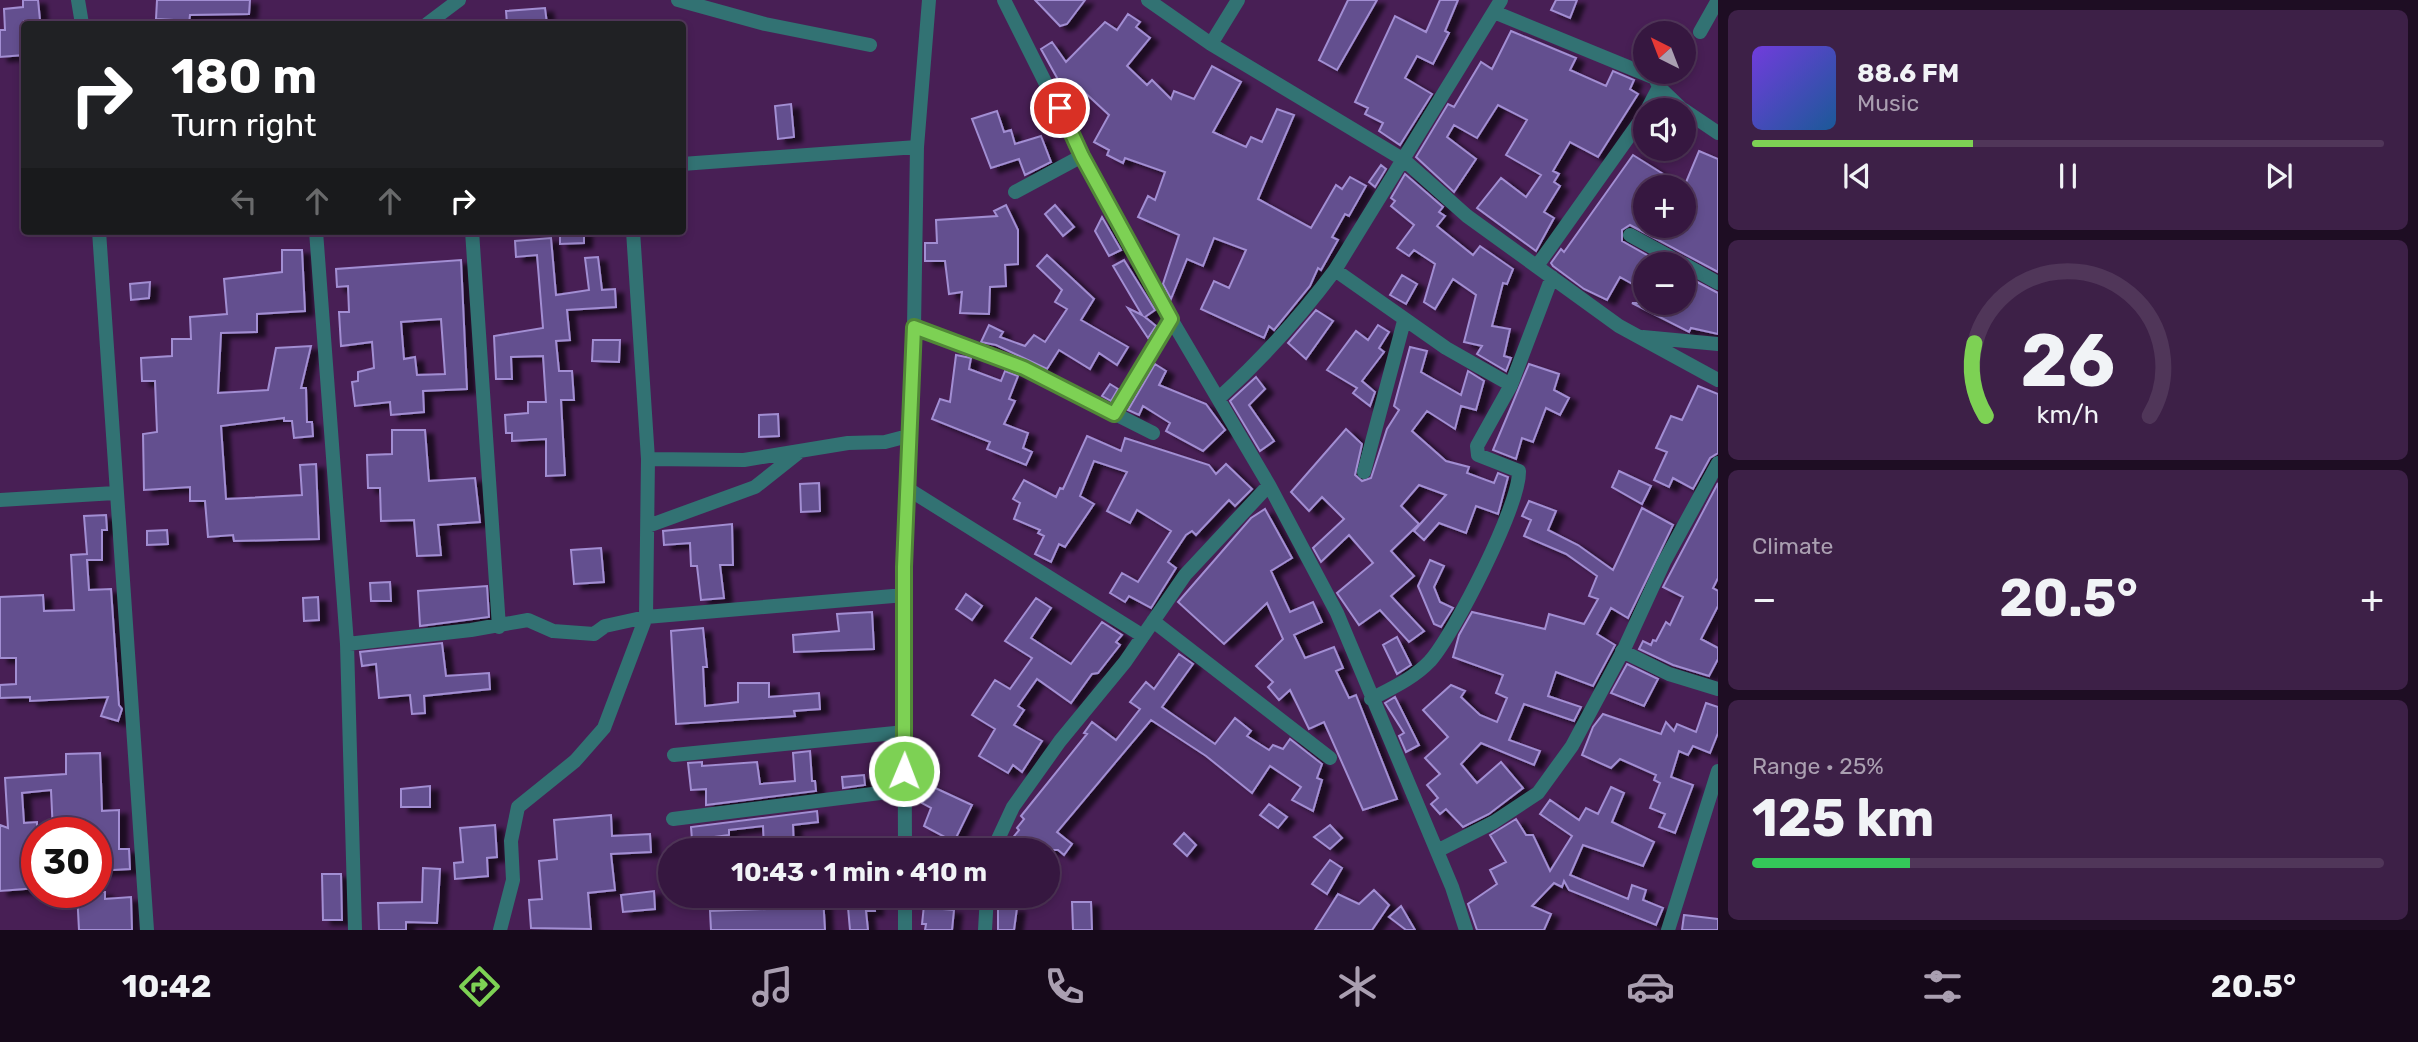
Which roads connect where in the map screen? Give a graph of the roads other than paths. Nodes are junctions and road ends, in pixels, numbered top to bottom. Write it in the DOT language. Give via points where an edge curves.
graph roads {
  1 [pos="78,0"];
  2 [pos="459,0"];
  3 [pos="678,0"];
  4 [pos="929,0"];
  5 [pos="1004,0"];
  6 [pos="1148,0"];
  7 [pos="1238,0"];
  8 [pos="1718,0"];
  9 [pos="1498,6"];
  10 [pos="82,21"];
  11 [pos="431,21"];
  12 [pos="1700,32"];
  13 [pos="1211,44"];
  14 [pos="870,45"];
  15 [pos="1659,87"];
  16 [pos="1653,98"];
  17 [pos="1670,98"];
  18 [pos="1696,119"];
  19 [pos="1633,130"];
  20 [pos="1718,133"];
  21 [pos="917,147"];
  22 [pos="1082,156"];
  23 [pos="1404,160"];
  24 [pos="686,164"];
  25 [pos="1015,192"];
  26 [pos="99,235"];
  27 [pos="316,235"];
  28 [pos="472,235"];
  29 [pos="633,235"];
  30 [pos="1630,235"];
  31 [pos="1661,252"];
  32 [pos="1537,266"];
  33 [pos="1335,270"];
  34 [pos="1696,271"];
  35 [pos="1552,277"];
  36 [pos="1718,283"];
  37 [pos="1171,319"];
  38 [pos="1404,321"];
  39 [pos="914,327"];
  40 [pos="1637,336"];
  41 [pos="1718,344"];
  42 [pos="1718,380"];
  43 [pos="1511,385"];
  44 [pos="1219,398"];
  45 [pos="1114,414"];
  46 [pos="1153,433"];
  47 [pos="908,436"];
  48 [pos="799,453"];
  49 [pos="648,460"];
  50 [pos="1718,463"];
  51 [pos="1364,472"];
  52 [pos="1269,485"];
  53 [pos="908,489"];
  54 [pos="116,493"];
  55 [pos="0,500"];
  56 [pos="648,526"];
  57 [pos="905,596"];
  58 [pos="646,617"];
  59 [pos="1153,621"];
  60 [pos="499,627"];
  61 [pos="1143,636"];
  62 [pos="347,644"];
  63 [pos="1622,651"];
  64 [pos="1718,688"];
  65 [pos="1371,699"];
  66 [pos="905,732"];
  67 [pos="674,755"];
  68 [pos="1330,758"];
  69 [pos="1718,771"];
  70 [pos="904,790"];
  71 [pos="673,819"];
  72 [pos="905,838"];
  73 [pos="999,838"];
  74 [pos="1437,851"];
  75 [pos="905,908"];
  76 [pos="986,908"];
  77 [pos="147,930"];
  78 [pos="355,930"];
  79 [pos="500,930"];
  80 [pos="905,930"];
  81 [pos="985,930"];
  82 [pos="1466,930"];
  83 [pos="1668,930"];
  1 -- 10 [label="street"];
  2 -- 11 [label="street"];
  3 -- 14 [label="street" via="765,24"];
  4 -- 21 [label="street"];
  5 -- 22 [label="street"];
  6 -- 13 [label="street"];
  7 -- 13 [label="street"];
  8 -- 12 [label="street"];
  9 -- 15 [label="street" via="1630,65 1655,78"];
  9 -- 23 [label="street"];
  13 -- 23 [label="street"];
  15 -- 16 [label="street"];
  15 -- 17 [label="street"];
  18 -- 20 [label="street"];
  19 -- 32 [label="street"];
  21 -- 24 [label="street"];
  21 -- 39 [label="street"];
  22 -- 25 [label="street"];
  22 -- 37 [label="street"];
  23 -- 32 [label="street" via="1467,216"];
  23 -- 33 [label="street"];
  26 -- 54 [label="street"];
  27 -- 62 [label="street"];
  28 -- 60 [label="street"];
  29 -- 49 [label="street"];
  30 -- 31 [label="street"];
  32 -- 35 [label="street"];
  33 -- 38 [label="street"];
  33 -- 44 [label="street" via="1273,346"];
  34 -- 36 [label="street"];
  35 -- 40 [label="street"];
  35 -- 43 [label="street"];
  37 -- 44 [label="street"];
  37 -- 45 [label="street"];
  38 -- 43 [label="street"];
  38 -- 51 [label="street"];
  39 -- 45 [label="street" via="1024,368"];
  39 -- 47 [label="street"];
  40 -- 41 [label="street"];
  40 -- 42 [label="street"];
  43 -- 65 [label="street" via="1477,446 1478,455 1519,471 1506,525 1452,629 1430,660 1411,678"];
  44 -- 52 [label="street"];
  45 -- 46 [label="street"];
  47 -- 48 [label="street"];
  47 -- 53 [label="street"];
  48 -- 49 [label="street" via="744,460"];
  48 -- 56 [label="street" via="755,486"];
  49 -- 56 [label="street"];
  50 -- 63 [label="street"];
  52 -- 59 [label="street" via="1185,575"];
  52 -- 65 [label="street" via="1337,613"];
  53 -- 57 [label="street"];
  53 -- 61 [label="street"];
  54 -- 55 [label="street"];
  54 -- 77 [label="street"];
  56 -- 58 [label="street"];
  57 -- 58 [label="street"];
  57 -- 66 [label="street"];
  58 -- 60 [label="street" via="606,626 594,634 553,631 528,621"];
  58 -- 79 [label="street" via="604,728 575,761 518,807 511,841 513,880"];
  59 -- 61 [label="street"];
  59 -- 68 [label="street"];
  60 -- 62 [label="street"];
  61 -- 73 [label="street" via="1060,741 1013,807"];
  62 -- 78 [label="street"];
  63 -- 64 [label="street" via="1670,674"];
  63 -- 74 [label="street" via="1572,746 1538,793"];
  65 -- 74 [label="street"];
  66 -- 67 [label="street"];
  66 -- 70 [label="street"];
  69 -- 83 [label="street"];
  70 -- 71 [label="street"];
  70 -- 72 [label="street"];
  74 -- 82 [label="street"];
  75 -- 80 [label="street"];
  76 -- 81 [label="street"];
}
